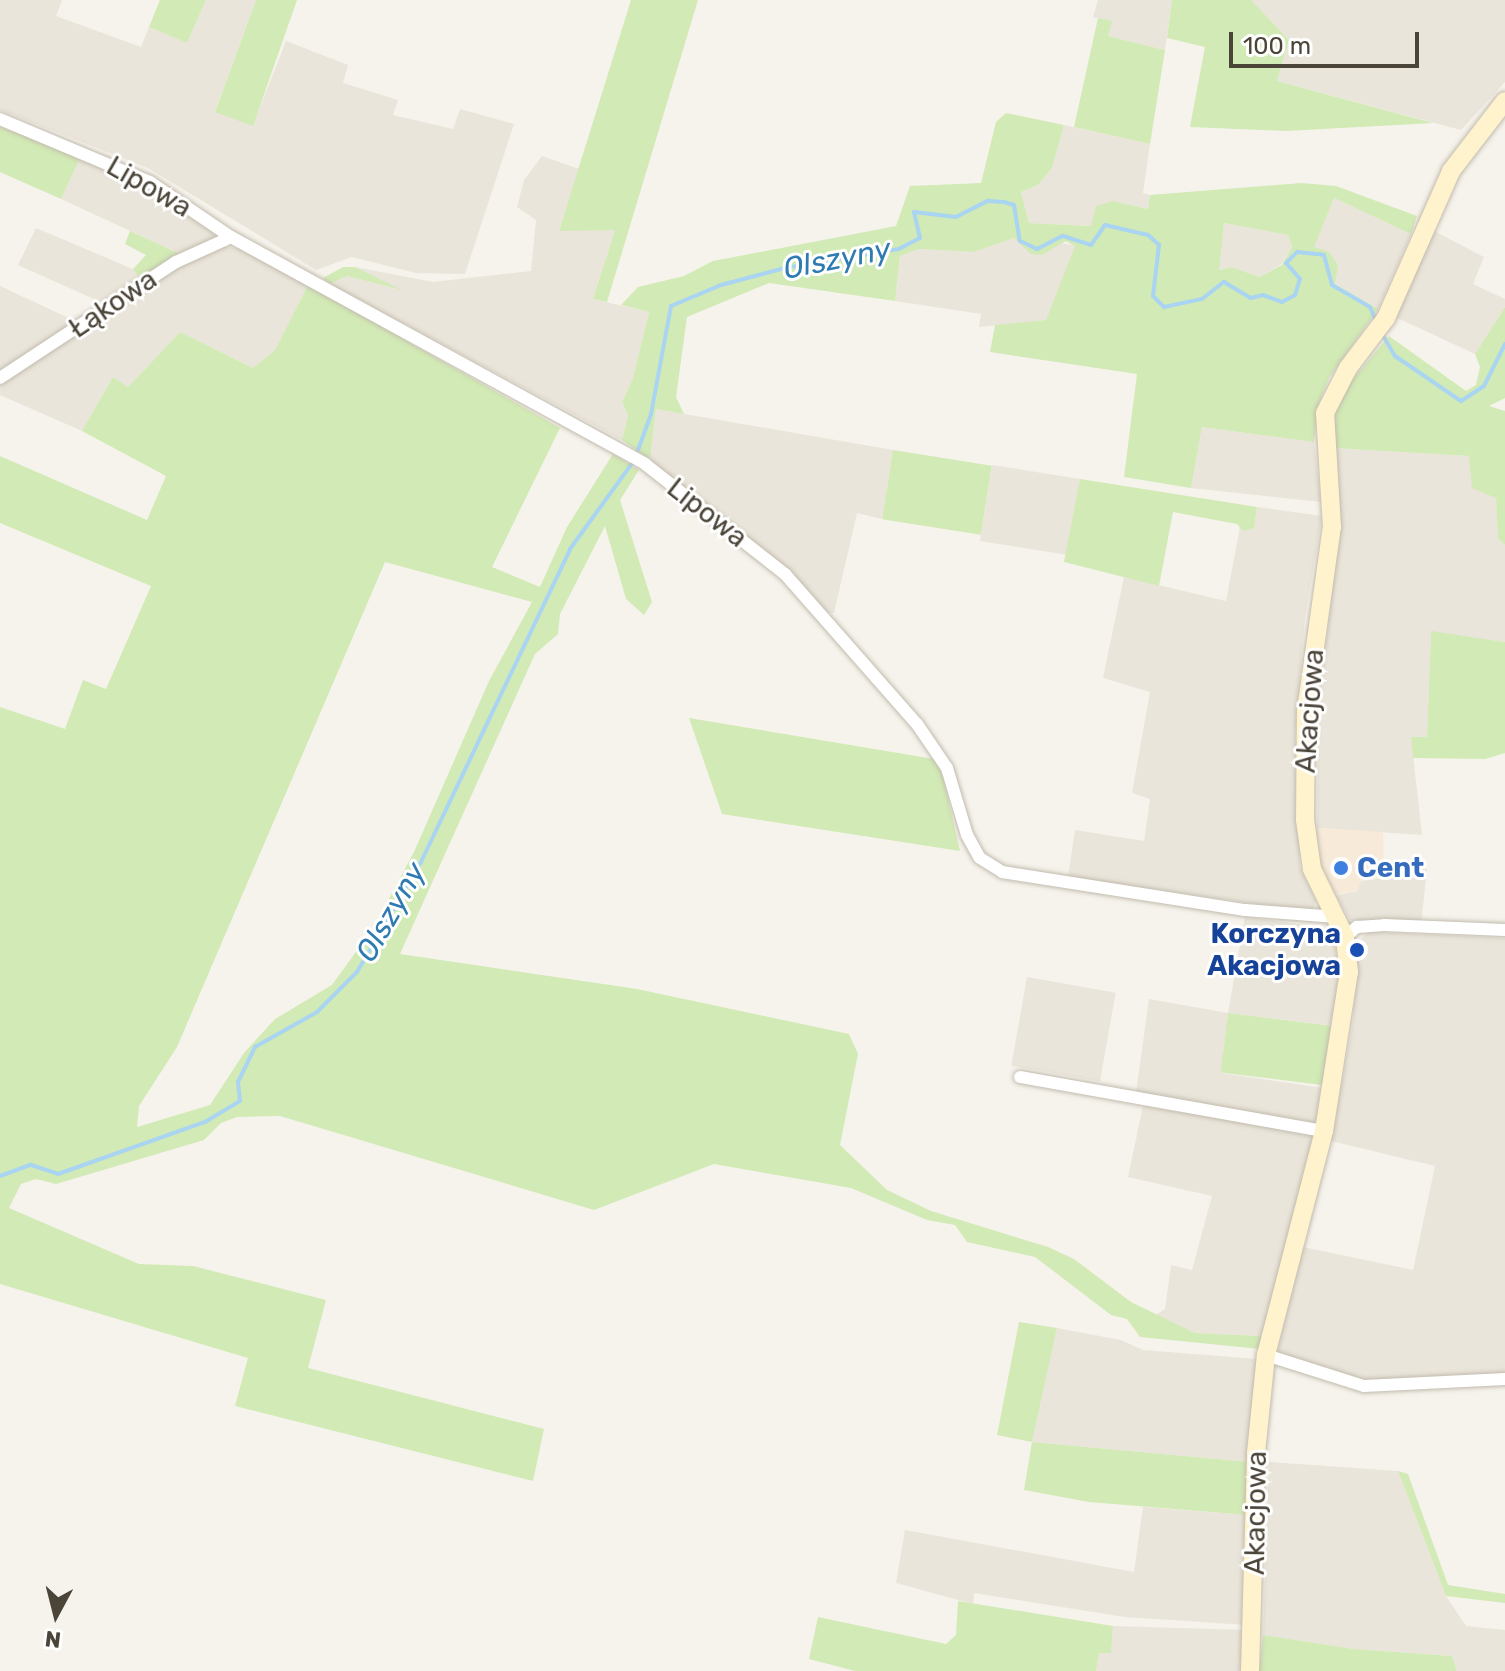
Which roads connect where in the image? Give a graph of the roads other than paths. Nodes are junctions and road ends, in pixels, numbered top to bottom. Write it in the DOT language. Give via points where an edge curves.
graph roads {
  1 [pos="1505,101"];
  2 [pos="0,119"];
  3 [pos="231,237"];
  4 [pos="0,378"];
  5 [pos="1337,917"];
  6 [pos="1505,930"];
  7 [pos="1345,937"];
  8 [pos="1020,1077"];
  9 [pos="1324,1131"];
  10 [pos="1266,1355"];
  11 [pos="1505,1379"];
  12 [pos="1250,1671"];
  1 -- 5 [label="street, Akacjowa" via="1451,171 1386,318 1333,392 1324,432 1332,527 1309,680 1305,820 1312,869"];
  2 -- 3 [label="street, Lipowa" via="150,182"];
  3 -- 4 [label="street, Łąkowa" via="176,262"];
  3 -- 5 [label="street, Lipowa" via="626,450 785,574 917,724 947,768 973,846 980,858 1002,872 1245,910"];
  5 -- 7 [label="street, Akacjowa"];
  6 -- 7 [label="street" via="1384,925 1357,927"];
  7 -- 9 [label="street, Akacjowa" via="1349,972 1344,1028"];
  8 -- 9 [label="street"];
  9 -- 10 [label="street, Akacjowa"];
  10 -- 11 [label="street" via="1364,1386"];
  10 -- 12 [label="street, Akacjowa" via="1256,1453"];
}
